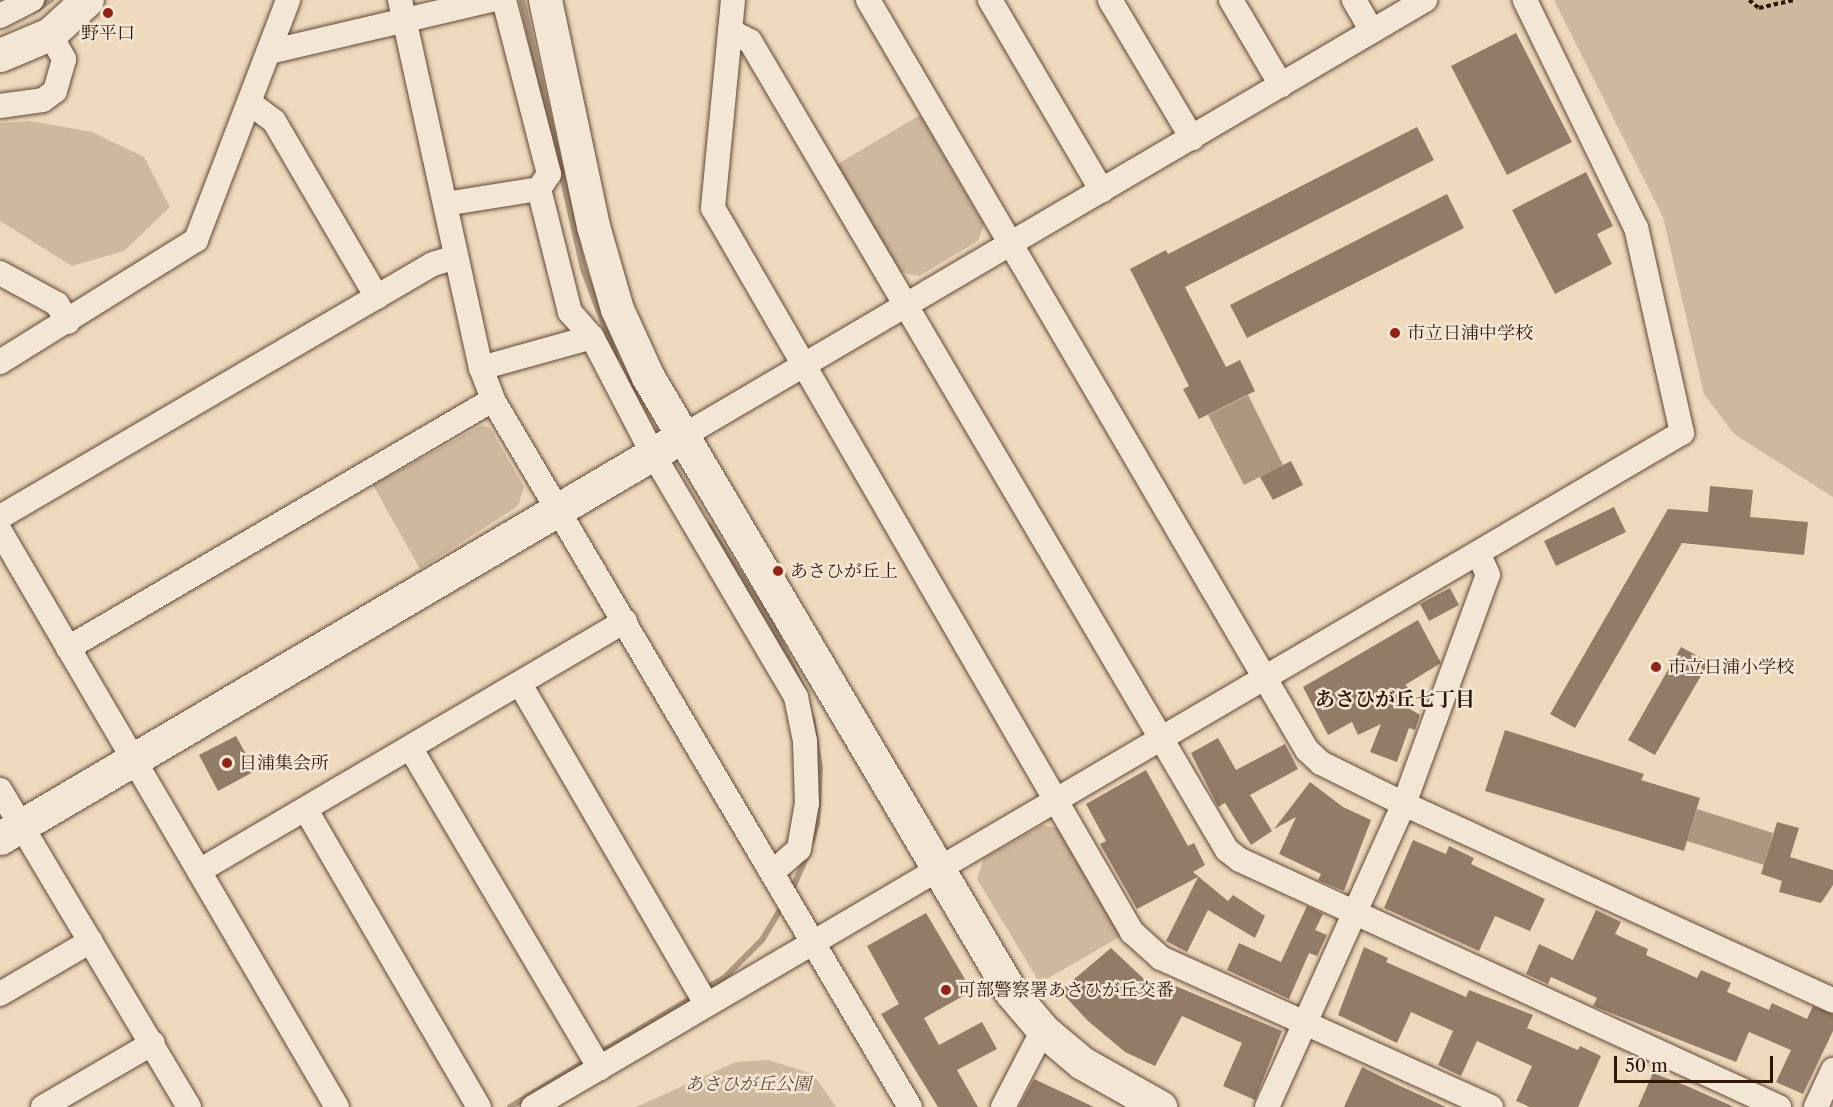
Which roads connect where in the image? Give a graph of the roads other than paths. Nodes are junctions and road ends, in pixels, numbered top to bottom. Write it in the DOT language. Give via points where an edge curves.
graph roads {
  1 [pos="32,0"];
  2 [pos="87,0"];
  3 [pos="288,0"];
  4 [pos="491,0"];
  5 [pos="504,0"];
  6 [pos="545,0"];
  7 [pos="733,0"];
  8 [pos="868,0"];
  9 [pos="990,0"];
  10 [pos="1110,0"];
  11 [pos="1231,0"];
  12 [pos="1354,0"];
  13 [pos="1425,0"];
  14 [pos="1525,0"];
  15 [pos="402,9"];
  16 [pos="0,16"];
  17 [pos="1372,31"];
  18 [pos="730,32"];
  19 [pos="50,34"];
  20 [pos="269,52"];
  21 [pos="0,55"];
  22 [pos="1281,85"];
  23 [pos="250,103"];
  24 [pos="0,106"];
  25 [pos="1191,138"];
  26 [pos="539,189"];
  27 [pos="1102,191"];
  28 [pos="445,204"];
  29 [pos="1010,245"];
  30 [pos="456,257"];
  31 [pos="0,273"];
  32 [pos="376,297"];
  33 [pos="906,307"];
  34 [pos="68,322"];
  35 [pos="592,337"];
  36 [pos="0,362"];
  37 [pos="481,368"];
  38 [pos="803,368"];
  39 [pos="493,400"];
  40 [pos="683,436"];
  41 [pos="653,454"];
  42 [pos="559,510"];
  43 [pos="0,517"];
  44 [pos="0,531"];
  45 [pos="1478,553"];
  46 [pos="625,621"];
  47 [pos="68,648"];
  48 [pos="1264,679"];
  49 [pos="520,684"];
  50 [pos="1162,739"];
  51 [pos="411,749"];
  52 [pos="134,761"];
  53 [pos="0,790"];
  54 [pos="1056,801"];
  55 [pos="1404,804"];
  56 [pos="306,810"];
  57 [pos="10,832"];
  58 [pos="199,871"];
  59 [pos="938,871"];
  60 [pos="772,872"];
  61 [pos="1355,913"];
  62 [pos="91,941"];
  63 [pos="813,942"];
  64 [pos="0,994"];
  65 [pos="1833,1000"];
  66 [pos="708,1005"];
  67 [pos="1305,1022"];
  68 [pos="1043,1030"];
  69 [pos="153,1043"];
  70 [pos="600,1068"];
  71 [pos="1833,1070"];
  72 [pos="43,1107"];
  73 [pos="189,1107"];
  74 [pos="337,1107"];
  75 [pos="479,1107"];
  76 [pos="533,1107"];
  77 [pos="910,1107"];
  78 [pos="1003,1107"];
  79 [pos="1161,1107"];
  80 [pos="1267,1107"];
  81 [pos="1491,1107"];
  82 [pos="1779,1107"];
  83 [pos="1816,1107"];
  1 -- 16 [label="street"];
  2 -- 19 [label="street"];
  3 -- 20 [label="street"];
  4 -- 15 [label="street"];
  5 -- 26 [label="street" via="549,174"];
  6 -- 40 [label="street" via="593,226 617,309 648,376"];
  7 -- 18 [label="street"];
  8 -- 29 [label="street"];
  9 -- 27 [label="street"];
  10 -- 25 [label="street"];
  11 -- 22 [label="street"];
  12 -- 17 [label="street"];
  13 -- 17 [label="street"];
  14 -- 45 [label="street" via="1636,228 1682,433"];
  15 -- 20 [label="street"];
  15 -- 28 [label="street"];
  17 -- 22 [label="street"];
  18 -- 33 [label="street" via="750,41"];
  18 -- 38 [label="street" via="713,208"];
  19 -- 21 [label="street"];
  19 -- 24 [label="street" via="64,59 55,91 43,100"];
  20 -- 23 [label="street"];
  22 -- 25 [label="street"];
  23 -- 32 [label="street" via="274,121"];
  23 -- 34 [label="street" via="196,240"];
  25 -- 27 [label="street"];
  26 -- 28 [label="street"];
  26 -- 35 [label="street" via="570,312"];
  27 -- 29 [label="street"];
  28 -- 30 [label="street"];
  29 -- 33 [label="street"];
  29 -- 48 [label="street"];
  30 -- 32 [label="street" via="433,264"];
  30 -- 37 [label="street"];
  31 -- 34 [label="street" via="57,304"];
  32 -- 43 [label="street"];
  33 -- 38 [label="street"];
  33 -- 50 [label="street"];
  34 -- 36 [label="street"];
  35 -- 37 [label="street"];
  35 -- 41 [label="street"];
  37 -- 39 [label="street"];
  38 -- 40 [label="street"];
  38 -- 54 [label="street"];
  39 -- 42 [label="street"];
  39 -- 47 [label="street"];
  40 -- 41 [label="street"];
  40 -- 59 [label="street"];
  41 -- 42 [label="street"];
  41 -- 60 [label="street" via="796,697 805,741 807,803 799,849"];
  42 -- 46 [label="street"];
  42 -- 52 [label="street"];
  44 -- 47 [label="street"];
  45 -- 48 [label="street"];
  45 -- 55 [label="street" via="1488,575"];
  46 -- 49 [label="street"];
  46 -- 60 [label="street"];
  47 -- 52 [label="street"];
  48 -- 50 [label="street"];
  48 -- 55 [label="street" via="1307,750 1321,763"];
  49 -- 51 [label="street"];
  49 -- 66 [label="street"];
  50 -- 54 [label="street"];
  50 -- 61 [label="street" via="1227,850 1240,860"];
  51 -- 56 [label="street"];
  51 -- 70 [label="street"];
  52 -- 57 [label="street"];
  52 -- 58 [label="street"];
  53 -- 57 [label="street"];
  54 -- 59 [label="street"];
  54 -- 67 [label="street" via="1144,945 1161,958"];
  55 -- 61 [label="street"];
  55 -- 65 [label="street"];
  56 -- 58 [label="street"];
  56 -- 75 [label="street"];
  57 -- 62 [label="street"];
  58 -- 74 [label="street"];
  59 -- 63 [label="street"];
  59 -- 68 [label="street" via="1011,992"];
  60 -- 63 [label="street"];
  61 -- 67 [label="street"];
  61 -- 82 [label="street"];
  62 -- 64 [label="street"];
  62 -- 69 [label="street"];
  63 -- 66 [label="street"];
  63 -- 77 [label="street"];
  66 -- 70 [label="street"];
  67 -- 80 [label="street"];
  67 -- 81 [label="street"];
  68 -- 78 [label="street"];
  68 -- 79 [label="street" via="1082,1063"];
  69 -- 72 [label="street"];
  69 -- 73 [label="street"];
  70 -- 76 [label="street"];
  71 -- 83 [label="street"];
}
